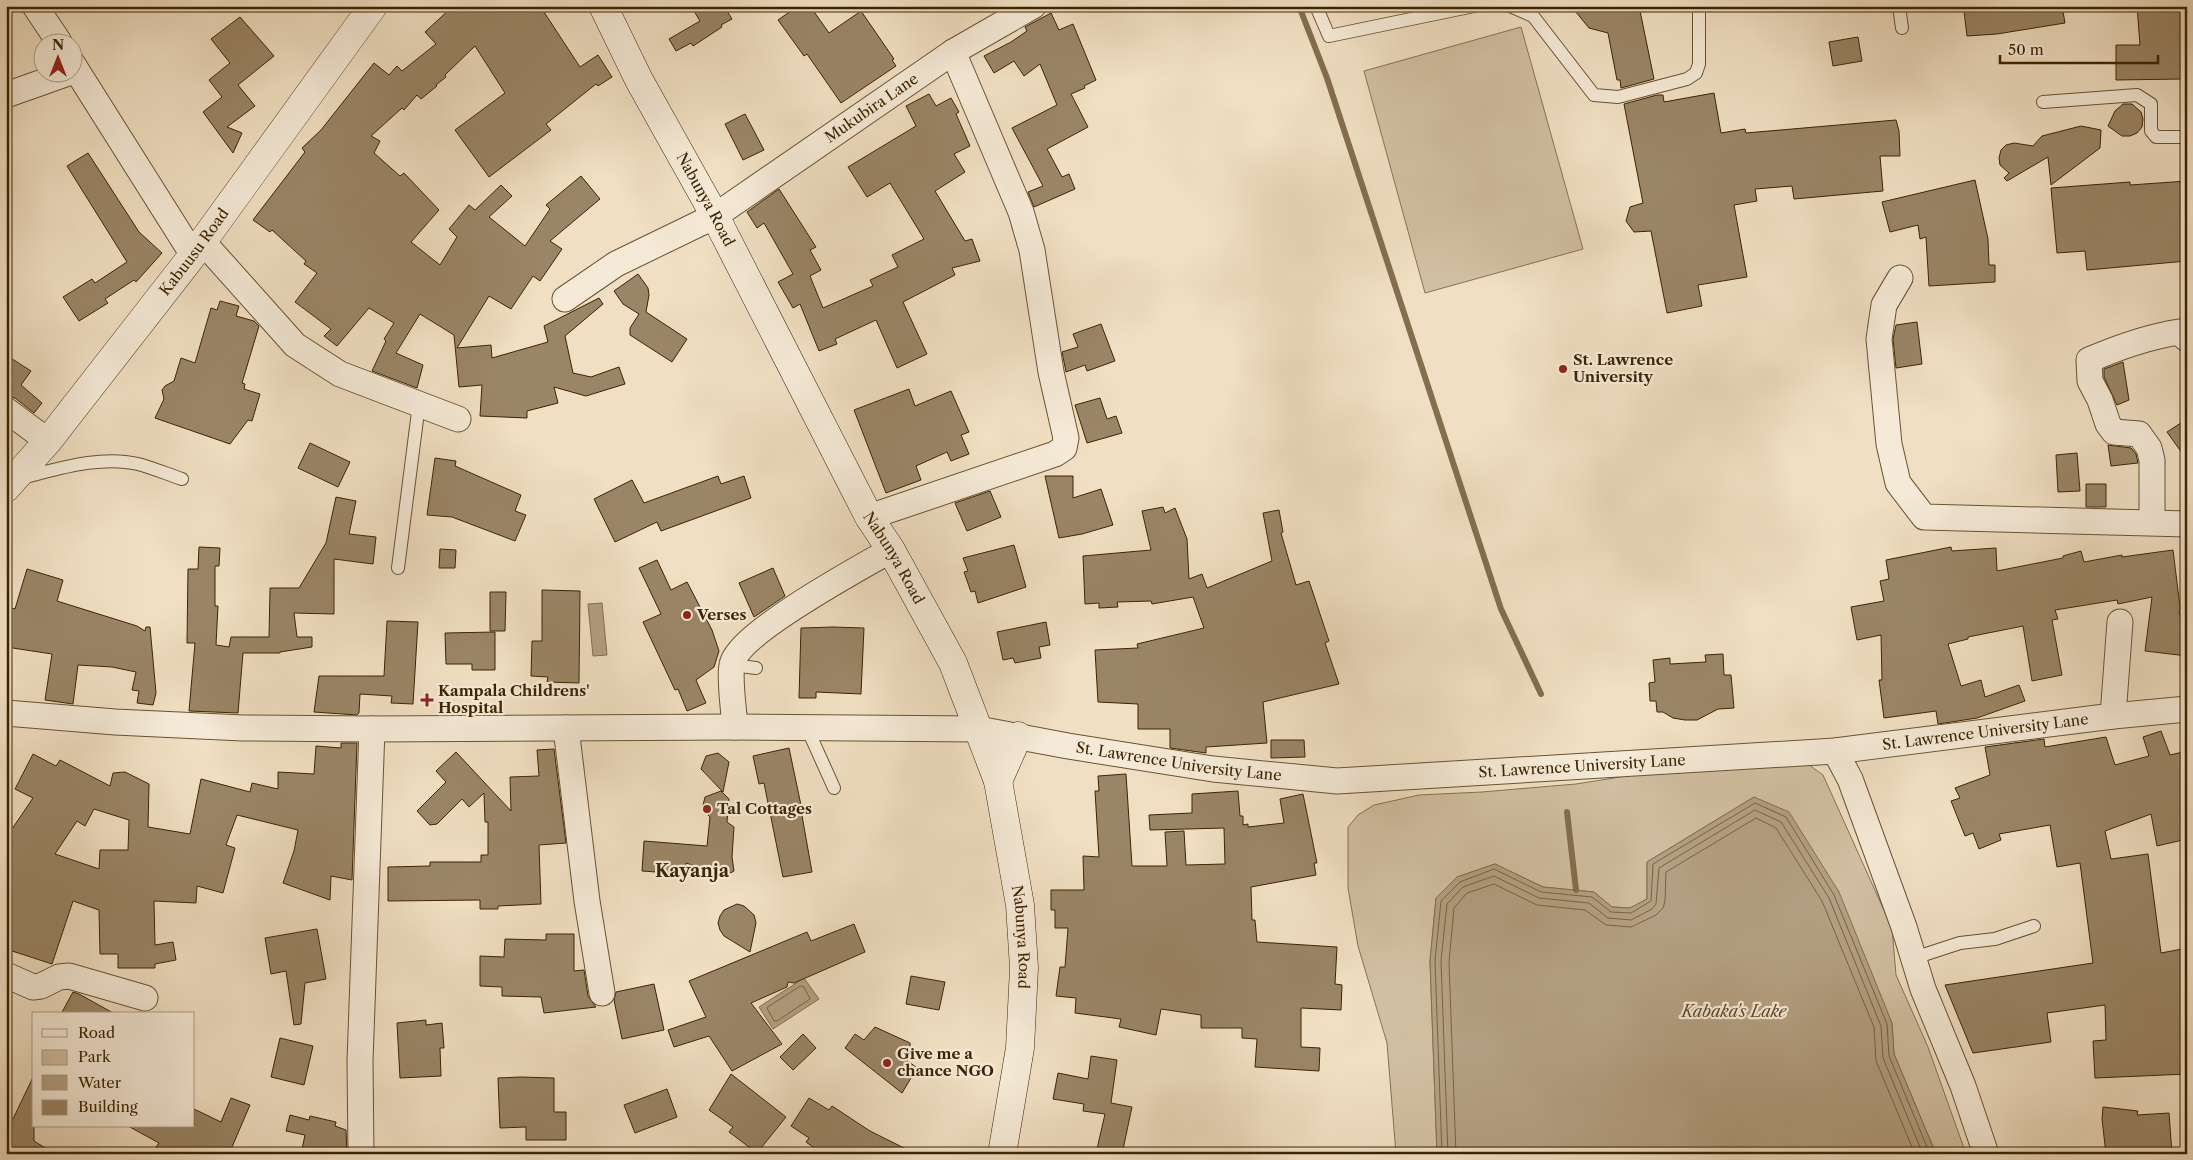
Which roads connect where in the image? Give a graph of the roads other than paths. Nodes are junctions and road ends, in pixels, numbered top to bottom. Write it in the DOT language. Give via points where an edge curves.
graph roads {
  1 [pos="35,6"];
  2 [pos="373,6"];
  3 [pos="603,6"];
  4 [pos="1033,6"];
  5 [pos="1316,6"];
  6 [pos="1474,6"];
  7 [pos="1510,6"];
  8 [pos="1699,6"];
  9 [pos="1899,6"];
  10 [pos="1902,28"];
  11 [pos="52,32"];
  12 [pos="953,52"];
  13 [pos="41,82"];
  14 [pos="81,82"];
  15 [pos="6,95"];
  16 [pos="2043,102"];
  17 [pos="2187,137"];
  18 [pos="715,216"];
  19 [pos="198,248"];
  20 [pos="1900,278"];
  21 [pos="565,299"];
  22 [pos="2187,339"];
  23 [pos="419,404"];
  24 [pos="6,410"];
  25 [pos="458,419"];
  26 [pos="48,441"];
  27 [pos="182,479"];
  28 [pos="10,484"];
  29 [pos="869,517"];
  30 [pos="2152,522"];
  31 [pos="2187,524"];
  32 [pos="891,550"];
  33 [pos="398,568"];
  34 [pos="2120,622"];
  35 [pos="2187,709"];
  36 [pos="6,713"];
  37 [pos="2112,716"];
  38 [pos="735,727"];
  39 [pos="566,728"];
  40 [pos="807,728"];
  41 [pos="372,729"];
  42 [pos="978,729"];
  43 [pos="1018,736"];
  44 [pos="1835,751"];
  45 [pos="998,781"];
  46 [pos="834,788"];
  47 [pos="2034,926"];
  48 [pos="1914,958"];
  49 [pos="6,974"];
  50 [pos="602,992"];
  51 [pos="145,998"];
  52 [pos="361,1154"];
  53 [pos="1002,1154"];
  54 [pos="1986,1154"];
  1 -- 11 [label="street"];
  2 -- 19 [label="main road, Kabuusu Road"];
  3 -- 18 [label="main road, Nabunya Road" via="639,80"];
  4 -- 12 [label="street, Mukubira Lane"];
  5 -- 6 [label="lane" via="1329,36"];
  7 -- 8 [label="lane" via="1533,16 1594,95 1618,97 1687,79 1696,72 1699,64"];
  9 -- 10 [label="lane"];
  12 -- 18 [label="street, Mukubira Lane"];
  12 -- 29 [label="street" via="1021,212 1032,250 1051,372 1066,438 1064,448 1055,454"];
  13 -- 15 [label="street"];
  14 -- 19 [label="street"];
  16 -- 17 [label="lane" via="2137,96 2151,104 2151,131 2156,137"];
  18 -- 21 [label="street, Mukubira Lane" via="616,264"];
  18 -- 29 [label="main road, Nabunya Road"];
  19 -- 23 [label="street" via="296,345 340,374"];
  19 -- 26 [label="main road, Kabuusu Road"];
  20 -- 30 [label="street" via="1884,305 1879,340 1888,434 1898,483 1924,517"];
  22 -- 30 [label="street" via="2179,332 2160,335 2089,360 2090,381 2108,424 2114,432 2139,434 2149,448 2152,460"];
  23 -- 25 [label="street"];
  23 -- 33 [label="lane"];
  24 -- 26 [label="street"];
  26 -- 28 [label="main road, Kabuusu Road"];
  27 -- 28 [label="lane" via="138,464 114,462 61,468"];
  29 -- 32 [label="main road, Nabunya Road"];
  30 -- 31 [label="street"];
  32 -- 38 [label="street" via="800,604 740,651 744,666"];
  32 -- 42 [label="main road, Nabunya Road" via="953,663"];
  34 -- 37 [label="street"];
  35 -- 37 [label="street, St. Lawrence University Lane"];
  36 -- 41 [label="street, St. Lawrence University Lane" via="243,728"];
  37 -- 44 [label="street, St. Lawrence University Lane"];
  38 -- 39 [label="street, St. Lawrence University Lane"];
  38 -- 40 [label="street, St. Lawrence University Lane"];
  39 -- 41 [label="street, St. Lawrence University Lane"];
  39 -- 50 [label="street" via="587,901"];
  40 -- 42 [label="street, St. Lawrence University Lane"];
  40 -- 46 [label="lane"];
  41 -- 52 [label="street" via="360,1061"];
  42 -- 43 [label="street, St. Lawrence University Lane"];
  42 -- 45 [label="main road, Nabunya Road"];
  43 -- 44 [label="street, St. Lawrence University Lane" via="1213,769 1337,781"];
  43 -- 45 [label="main road"];
  44 -- 48 [label="street" via="1850,780"];
  45 -- 53 [label="main road, Nabunya Road" via="1020,905 1024,968 1020,1048"];
  47 -- 48 [label="lane" via="1995,939 1960,943"];
  48 -- 54 [label="street"];
  49 -- 51 [label="street" via="33,987 69,976"];
}
